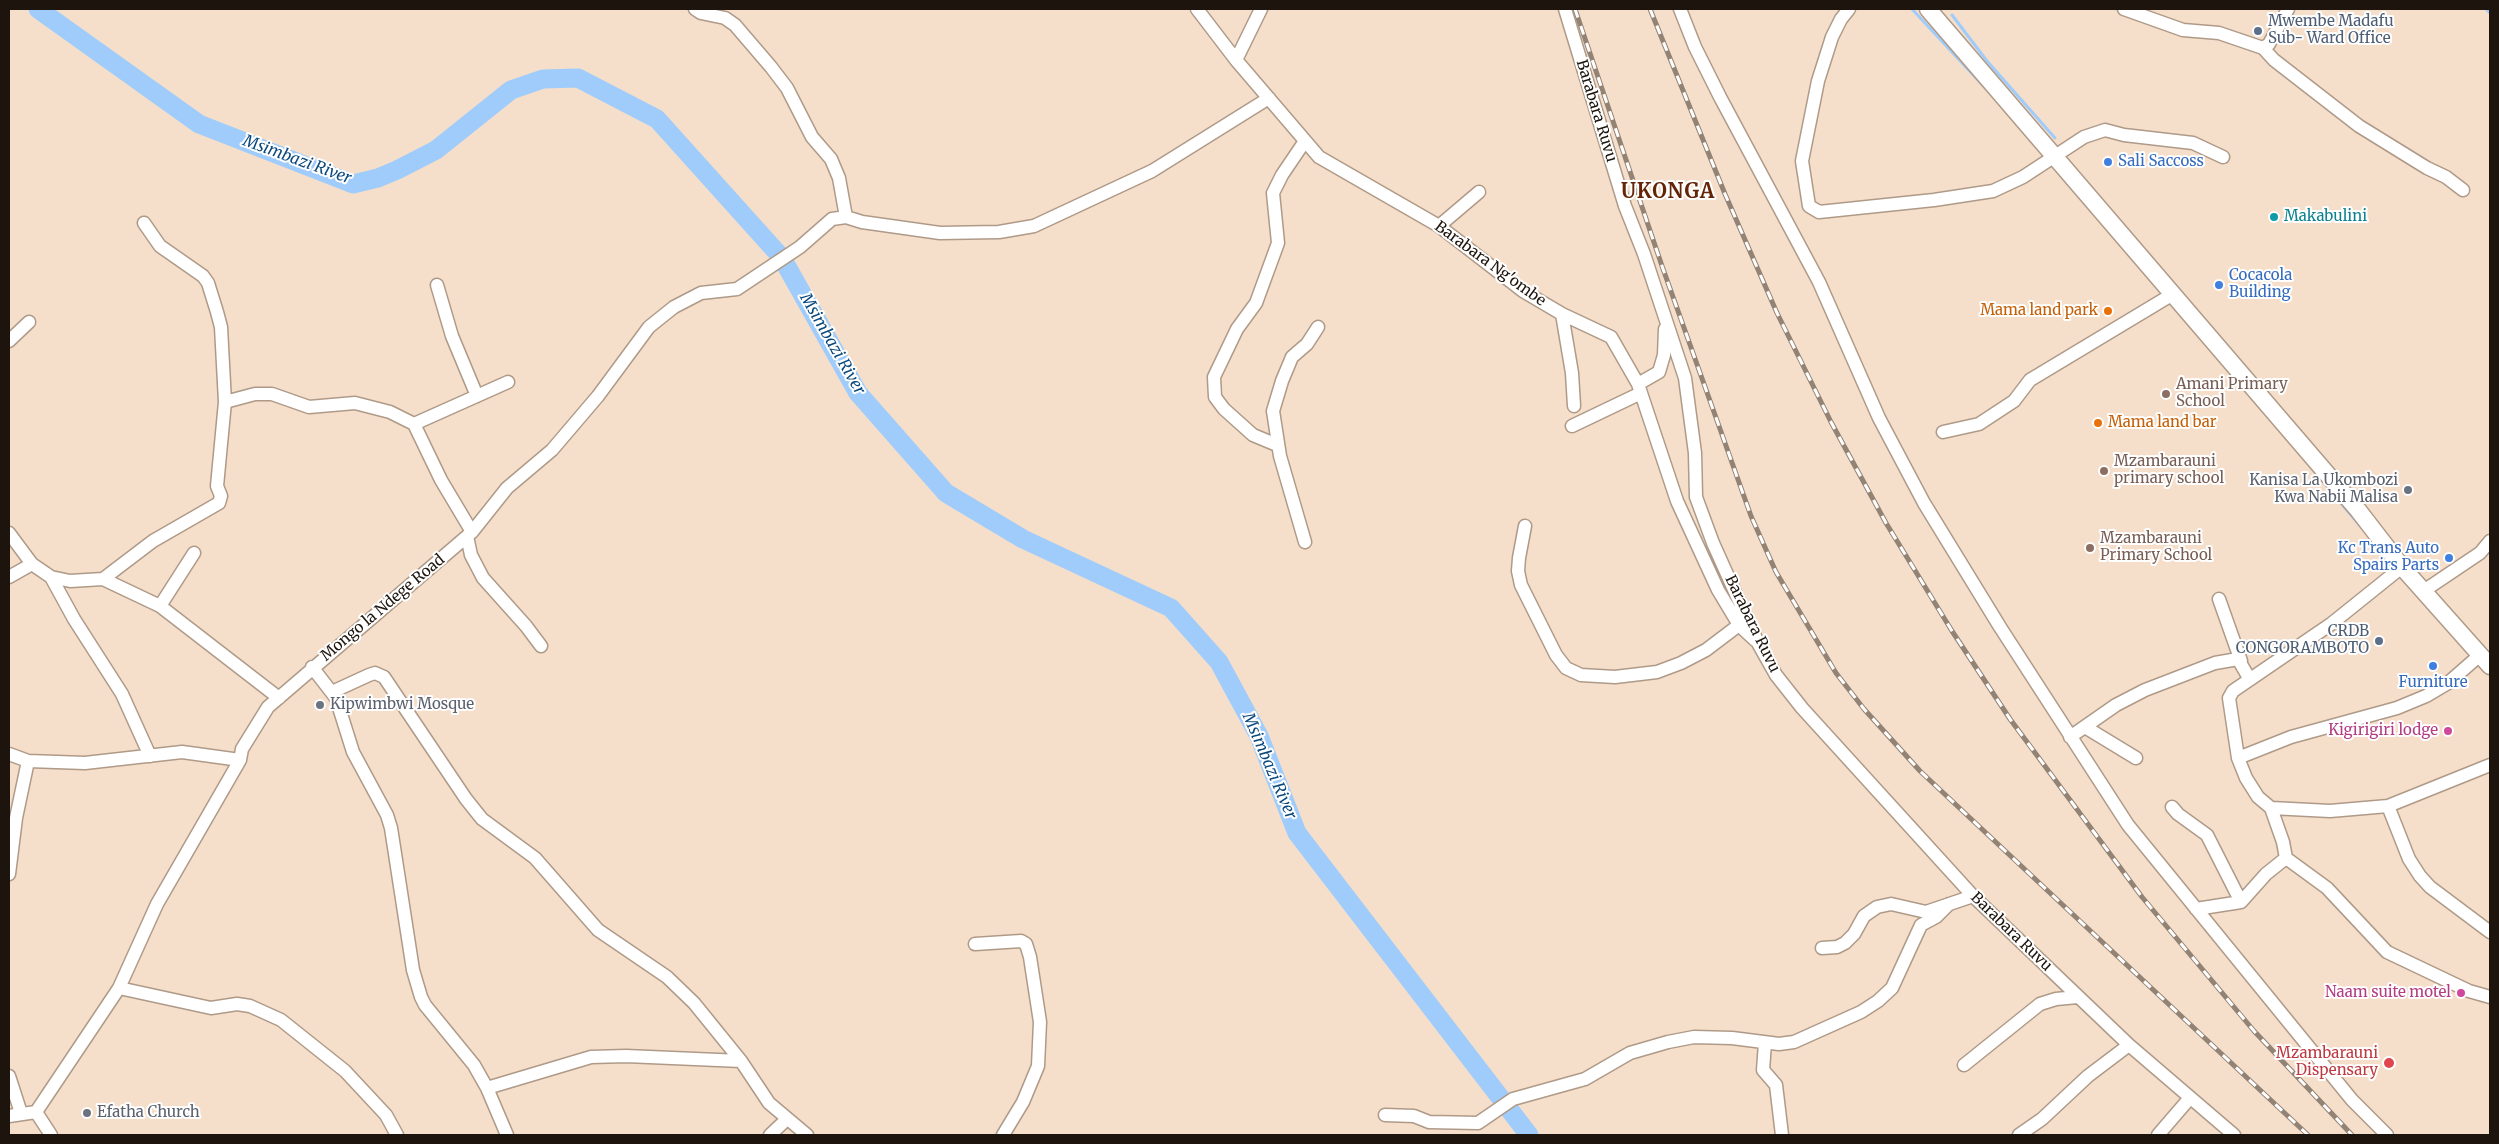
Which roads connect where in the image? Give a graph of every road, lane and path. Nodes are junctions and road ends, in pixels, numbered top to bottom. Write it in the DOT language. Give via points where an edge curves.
graph roads {
  1 [pos="695,9"];
  2 [pos="1197,9"];
  3 [pos="1261,9"];
  4 [pos="1565,9"];
  5 [pos="1680,9"];
  6 [pos="1849,9"];
  7 [pos="1928,9"];
  8 [pos="2124,9"];
  9 [pos="2288,9"];
  10 [pos="2263,48"];
  11 [pos="1236,60"];
  12 [pos="1269,98"];
  13 [pos="1305,141"];
  14 [pos="2054,157"];
  15 [pos="2223,157"];
  16 [pos="2463,190"];
  17 [pos="1479,192"];
  18 [pos="846,217"];
  19 [pos="144,223"];
  20 [pos="1440,226"];
  21 [pos="437,285"];
  22 [pos="2173,294"];
  23 [pos="1562,314"];
  24 [pos="1666,320"];
  25 [pos="29,322"];
  26 [pos="1318,327"];
  27 [pos="9,341"];
  28 [pos="508,382"];
  29 [pos="1640,388"];
  30 [pos="477,396"];
  31 [pos="225,402"];
  32 [pos="1574,406"];
  33 [pos="414,424"];
  34 [pos="1572,426"];
  35 [pos="1943,432"];
  36 [pos="1277,445"];
  37 [pos="1525,526"];
  38 [pos="9,534"];
  39 [pos="470,534"];
  40 [pos="2490,540"];
  41 [pos="1305,542"];
  42 [pos="194,553"];
  43 [pos="32,564"];
  44 [pos="2402,567"];
  45 [pos="51,576"];
  46 [pos="9,577"];
  47 [pos="103,579"];
  48 [pos="2425,590"];
  49 [pos="2219,599"];
  50 [pos="160,606"];
  51 [pos="1739,625"];
  52 [pos="1758,643"];
  53 [pos="541,646"];
  54 [pos="2241,661"];
  55 [pos="2485,661"];
  56 [pos="312,667"];
  57 [pos="2249,678"];
  58 [pos="332,692"];
  59 [pos="279,698"];
  60 [pos="2085,727"];
  61 [pos="2070,737"];
  62 [pos="9,754"];
  63 [pos="150,756"];
  64 [pos="2136,758"];
  65 [pos="2238,758"];
  66 [pos="240,760"];
  67 [pos="28,761"];
  68 [pos="2490,765"];
  69 [pos="2388,806"];
  70 [pos="2172,807"];
  71 [pos="2270,808"];
  72 [pos="2286,858"];
  73 [pos="9,874"];
  74 [pos="1972,896"];
  75 [pos="2241,902"];
  76 [pos="1949,904"];
  77 [pos="2196,909"];
  78 [pos="2490,932"];
  79 [pos="975,944"];
  80 [pos="1822,948"];
  81 [pos="118,988"];
  82 [pos="2078,997"];
  83 [pos="2489,998"];
  84 [pos="1765,1043"];
  85 [pos="2129,1045"];
  86 [pos="741,1061"];
  87 [pos="1964,1065"];
  88 [pos="9,1076"];
  89 [pos="487,1088"];
  90 [pos="2189,1099"];
  91 [pos="36,1112"];
  92 [pos="15,1114"];
  93 [pos="1384,1115"];
  94 [pos="787,1119"];
  95 [pos="51,1135"];
  96 [pos="397,1135"];
  97 [pos="506,1135"];
  98 [pos="770,1135"];
  99 [pos="807,1135"];
  100 [pos="1003,1135"];
  101 [pos="1782,1135"];
  102 [pos="2019,1135"];
  103 [pos="2158,1135"];
  104 [pos="2234,1135"];
  105 [pos="2387,1135"];
  1 -- 18 [label="street" via="735,25 788,88 805,126 831,159 839,178"];
  2 -- 11 [label="street, Barabara Ng'ombe"];
  3 -- 11 [label="street"];
  4 -- 24 [label="street, Barabara Ruvu" via="1625,206"];
  5 -- 61 [label="street" via="1720,97 1819,282 1879,418 1924,503"];
  6 -- 14 [label="street" via="1840,19 1817,85 1802,162 1809,206 1818,212 1993,191 2016,182"];
  7 -- 14 [label="main road"];
  8 -- 10 [label="street" via="2183,30 2219,33"];
  9 -- 10 [label="street" via="2269,44"];
  10 -- 16 [label="street" via="2359,126"];
  11 -- 12 [label="street, Barabara Ng'ombe"];
  12 -- 13 [label="street, Barabara Ng'ombe"];
  12 -- 18 [label="street" via="1152,171 1034,226 999,232 940,232"];
  13 -- 20 [label="street, Barabara Ng'ombe" via="1319,157"];
  13 -- 36 [label="street" via="1273,193 1278,243 1256,303 1237,329 1214,377 1215,397 1224,409 1253,435"];
  14 -- 15 [label="street" via="2084,137 2105,130 2193,143"];
  14 -- 22 [label="main road"];
  17 -- 20 [label="street"];
  18 -- 39 [label="street, Mongo la Ndege Road" via="832,219 800,247 736,289 701,293 649,327 598,396 552,450 507,488"];
  19 -- 31 [label="street" via="160,246 208,283 221,327"];
  20 -- 23 [label="street, Barabara Ng'ombe" via="1523,291"];
  21 -- 30 [label="street" via="452,336"];
  22 -- 35 [label="street" via="2030,380 2014,401 1978,424"];
  22 -- 44 [label="main road" via="2358,510"];
  23 -- 29 [label="street, Barabara Ng'ombe" via="1611,337"];
  23 -- 32 [label="street"];
  24 -- 29 [label="street" via="1664,355 1659,372"];
  24 -- 52 [label="street, Barabara Ruvu" via="1685,378 1695,453 1696,497"];
  25 -- 27 [label="street"];
  26 -- 36 [label="street" via="1307,344 1292,357 1282,381 1274,411"];
  28 -- 30 [label="street"];
  29 -- 34 [label="street"];
  29 -- 51 [label="street, Barabara Ng'ombe" via="1677,501 1726,606"];
  30 -- 33 [label="street"];
  31 -- 33 [label="street" via="254,394 272,394 309,407 355,403 390,412"];
  31 -- 47 [label="street" via="217,486 221,496 219,503 154,542"];
  33 -- 39 [label="street"];
  36 -- 41 [label="street"];
  37 -- 51 [label="street" via="1518,571 1521,585 1556,655 1566,668 1580,675 1614,677 1658,672 1706,650"];
  38 -- 43 [label="street"];
  39 -- 53 [label="street" via="471,555 483,578"];
  39 -- 56 [label="street, Mongo la Ndege Road"];
  40 -- 48 [label="street" via="2480,553"];
  42 -- 50 [label="street"];
  43 -- 45 [label="street"];
  43 -- 46 [label="street"];
  44 -- 48 [label="main road"];
  44 -- 57 [label="street" via="2331,624"];
  45 -- 47 [label="street" via="70,581"];
  45 -- 63 [label="street" via="122,694"];
  47 -- 50 [label="street"];
  48 -- 55 [label="main road"];
  49 -- 54 [label="street"];
  50 -- 59 [label="street"];
  51 -- 52 [label="street, Barabara Ng'ombe"];
  52 -- 74 [label="street, Barabara Ruvu" via="1776,675 1802,708"];
  54 -- 57 [label="street"];
  54 -- 60 [label="street" via="2233,658 2215,662 2180,675 2116,705"];
  55 -- 65 [label="street" via="2426,696 2397,708 2291,737"];
  56 -- 58 [label="street"];
  56 -- 59 [label="street, Mongo la Ndege Road"];
  57 -- 65 [label="street" via="2229,698"];
  58 -- 86 [label="street" via="375,673 384,677 482,818 535,858 598,930 667,977 694,1003"];
  58 -- 89 [label="street" via="353,752 391,828 413,970 425,1005 474,1065"];
  59 -- 66 [label="street, Mongo la Ndege Road" via="262,714 242,749"];
  60 -- 61 [label="street"];
  60 -- 64 [label="street"];
  61 -- 77 [label="street" via="2128,825"];
  62 -- 67 [label="street"];
  63 -- 66 [label="street" via="182,752"];
  63 -- 67 [label="street" via="85,764"];
  65 -- 71 [label="street" via="2258,797"];
  66 -- 81 [label="street, Mongo la Ndege Road" via="157,904"];
  67 -- 73 [label="street"];
  68 -- 69 [label="street"];
  69 -- 71 [label="street" via="2330,811"];
  69 -- 78 [label="street" via="2409,859 2420,876"];
  70 -- 75 [label="street" via="2208,835"];
  71 -- 72 [label="street"];
  72 -- 75 [label="street" via="2266,874"];
  72 -- 83 [label="street" via="2328,888 2388,952"];
  74 -- 76 [label="street"];
  74 -- 82 [label="street, Barabara Ruvu"];
  75 -- 77 [label="street"];
  76 -- 80 [label="street" via="1926,912 1891,904 1877,907 1864,916 1845,943"];
  76 -- 84 [label="street" via="1921,926 1892,988 1878,1001 1794,1042"];
  77 -- 105 [label="street" via="2352,1100"];
  79 -- 100 [label="street" via="1021,940 1026,944 1040,1022 1038,1066 1023,1102"];
  81 -- 91 [label="street, Mongo la Ndege Road"];
  81 -- 96 [label="street" via="211,1008 237,1004 250,1006 282,1020 345,1071 386,1115"];
  82 -- 85 [label="street, Barabara Ruvu"];
  82 -- 87 [label="street" via="2040,1004"];
  84 -- 93 [label="street" via="1694,1037 1668,1042 1630,1053 1584,1079 1512,1099 1478,1123 1429,1122 1414,1116"];
  84 -- 101 [label="street" via="1764,1070 1776,1085"];
  85 -- 90 [label="street, Barabara Ruvu"];
  85 -- 102 [label="street"];
  86 -- 89 [label="street" via="591,1057"];
  86 -- 94 [label="street" via="769,1103"];
  88 -- 92 [label="street"];
  89 -- 97 [label="street"];
  90 -- 103 [label="street"];
  90 -- 104 [label="street, Barabara Ruvu"];
  91 -- 92 [label="street"];
  91 -- 95 [label="street"];
  94 -- 98 [label="street"];
  94 -- 99 [label="street"];
}
